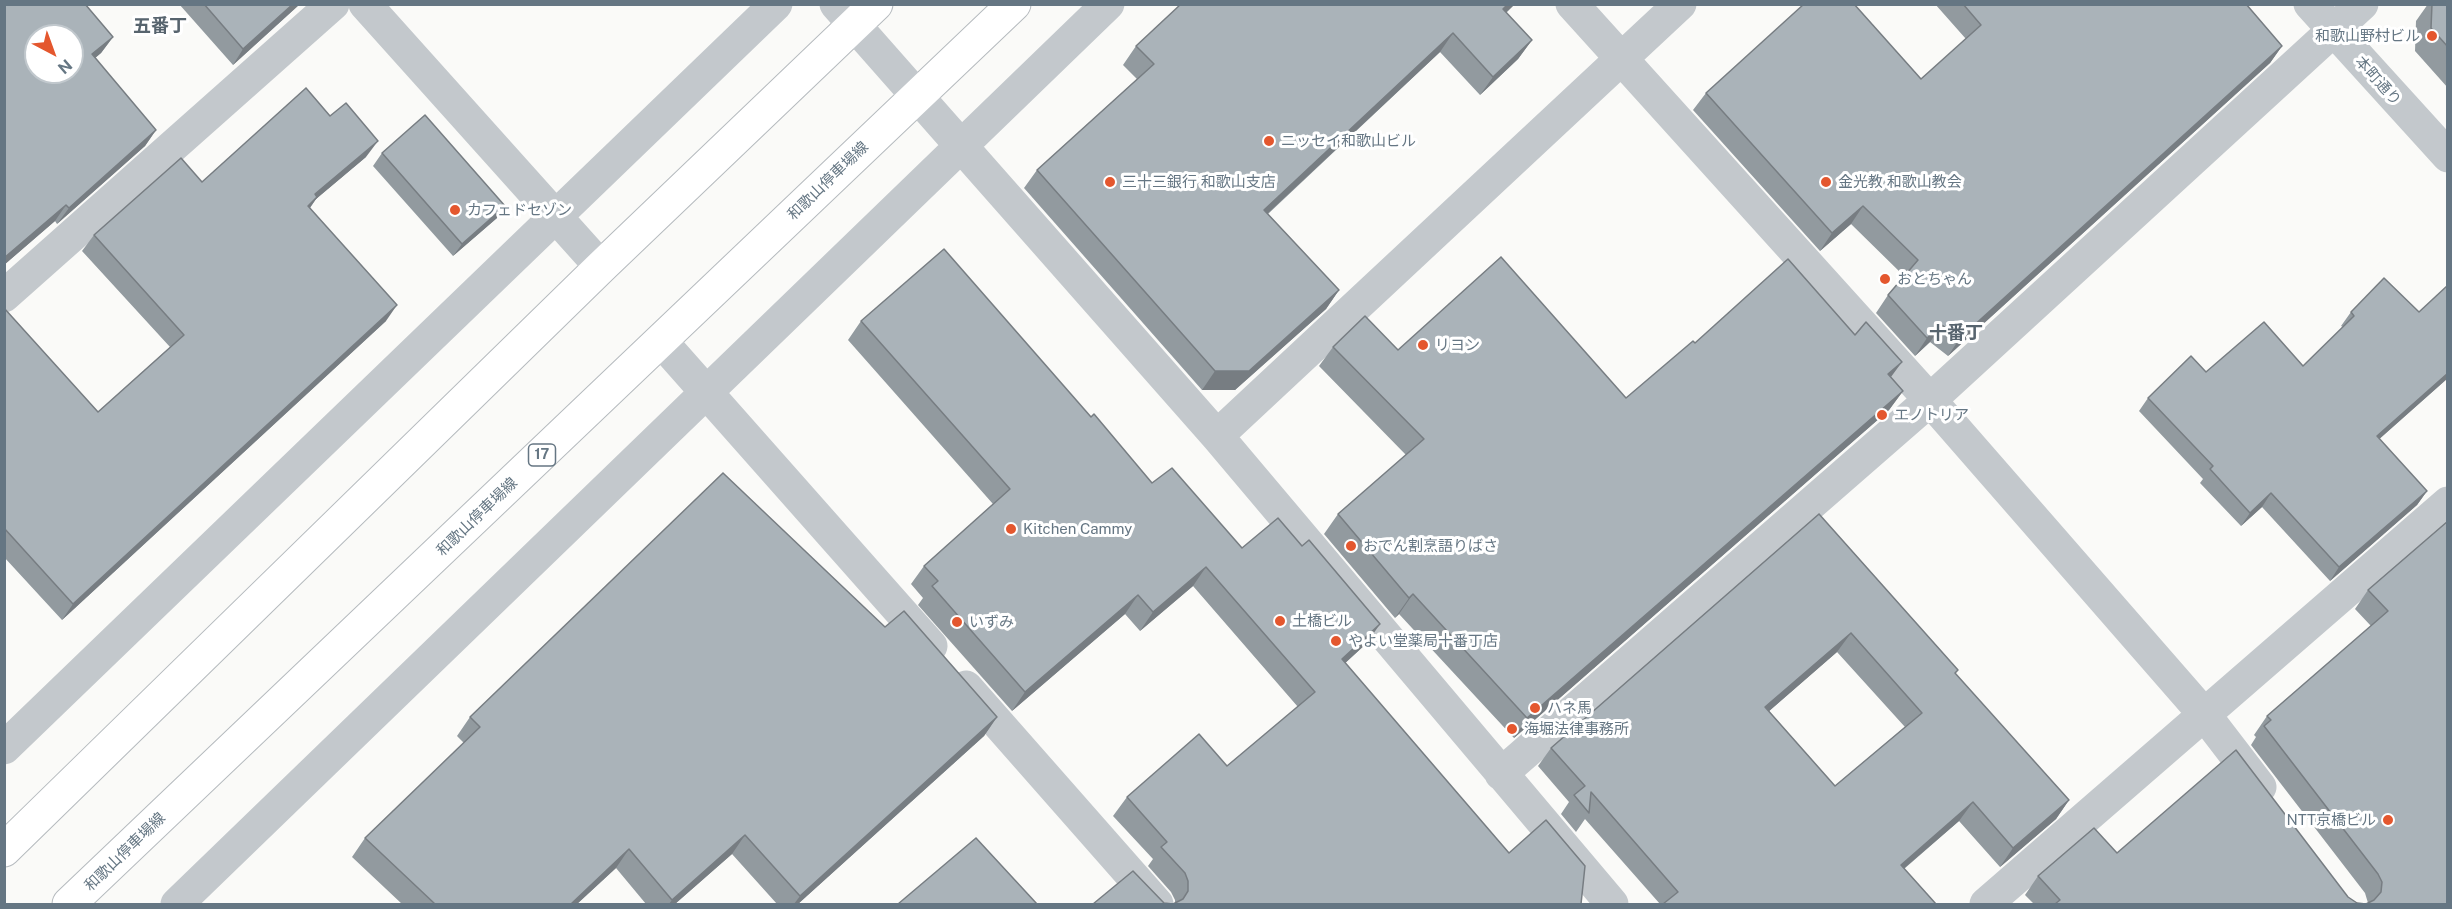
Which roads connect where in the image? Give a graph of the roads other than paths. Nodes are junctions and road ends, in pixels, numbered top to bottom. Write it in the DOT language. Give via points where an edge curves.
graph roads {
  1 [pos="333,4"];
  2 [pos="365,4"];
  3 [pos="776,4"];
  4 [pos="1014,4"];
  5 [pos="1108,4"];
  6 [pos="1572,4"];
  7 [pos="1680,4"];
  8 [pos="2310,4"];
  9 [pos="2362,4"];
  10 [pos="856,11"];
  11 [pos="2334,31"];
  12 [pos="1621,59"];
  13 [pos="917,97"];
  14 [pos="960,148"];
  15 [pos="2448,156"];
  16 [pos="556,217"];
  17 [pos="601,267"];
  18 [pos="4,296"];
  19 [pos="661,341"];
  20 [pos="709,392"];
  21 [pos="1930,400"];
  22 [pos="1217,436"];
  23 [pos="2448,503"];
  24 [pos="2204,714"];
  25 [pos="4,748"];
  26 [pos="1501,774"];
  27 [pos="2277,809"];
  28 [pos="4,850"];
  29 [pos="1608,903"];
  30 [pos="69,904"];
  31 [pos="177,904"];
  32 [pos="1157,904"];
  33 [pos="1986,904"];
  1 -- 18 [label="street"];
  2 -- 16 [label="street"];
  3 -- 16 [label="street"];
  4 -- 13 [label="main road, 和歌山停車場線 / 17"];
  5 -- 14 [label="street"];
  6 -- 12 [label="street"];
  7 -- 12 [label="street"];
  8 -- 11 [label="street, 本町通り"];
  9 -- 11 [label="street"];
  10 -- 13 [label="street"];
  10 -- 17 [label="main road"];
  11 -- 15 [label="street, 本町通り"];
  11 -- 21 [label="street"];
  12 -- 21 [label="street"];
  12 -- 22 [label="street"];
  13 -- 14 [label="street"];
  13 -- 19 [label="main road, 和歌山停車場線 / 17"];
  14 -- 20 [label="street"];
  14 -- 22 [label="street"];
  16 -- 17 [label="street"];
  16 -- 25 [label="street"];
  17 -- 28 [label="main road"];
  19 -- 20 [label="street"];
  19 -- 30 [label="main road, 和歌山停車場線 / 17"];
  20 -- 31 [label="street"];
  20 -- 32 [label="street"];
  21 -- 24 [label="street"];
  21 -- 26 [label="street"];
  22 -- 26 [label="street"];
  23 -- 24 [label="street"];
  24 -- 27 [label="street"];
  24 -- 33 [label="street"];
  26 -- 29 [label="street"];
}
